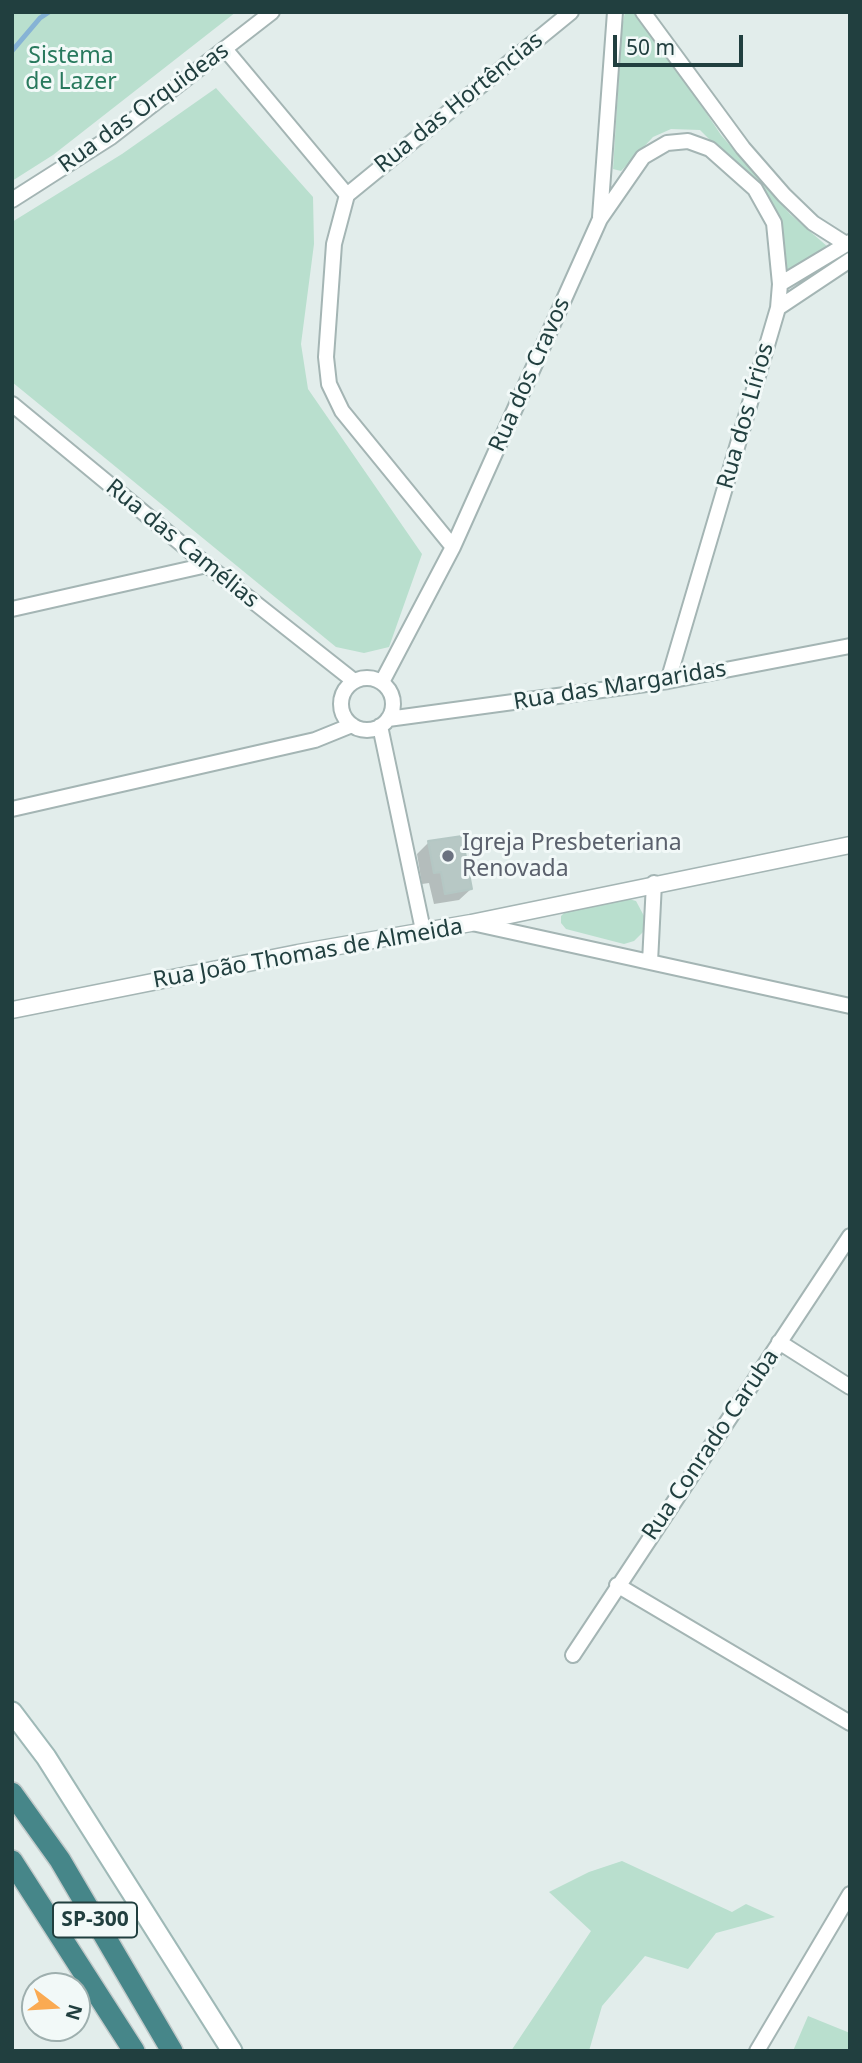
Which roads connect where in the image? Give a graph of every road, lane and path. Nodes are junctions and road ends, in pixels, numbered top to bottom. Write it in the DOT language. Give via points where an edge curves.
graph roads {
  1 [pos="272,12"];
  2 [pos="571,12"];
  3 [pos="615,12"];
  4 [pos="643,12"];
  5 [pos="225,49"];
  6 [pos="726,162"];
  7 [pos="347,195"];
  8 [pos="12,200"];
  9 [pos="600,219"];
  10 [pos="848,243"];
  11 [pos="850,260"];
  12 [pos="780,284"];
  13 [pos="778,308"];
  14 [pos="12,404"];
  15 [pos="453,547"];
  16 [pos="207,565"];
  17 [pos="12,609"];
  18 [pos="850,646"];
  19 [pos="354,681"];
  20 [pos="668,681"];
  21 [pos="382,682"];
  22 [pos="384,723"];
  23 [pos="352,724"];
  24 [pos="12,809"];
  25 [pos="850,845"];
  26 [pos="654,883"];
  27 [pos="471,923"];
  28 [pos="424,930"];
  29 [pos="650,962"];
  30 [pos="850,1006"];
  31 [pos="12,1010"];
  32 [pos="850,1236"];
  33 [pos="779,1342"];
  34 [pos="850,1387"];
  35 [pos="617,1585"];
  36 [pos="573,1655"];
  37 [pos="12,1713"];
  38 [pos="850,1723"];
  39 [pos="12,1793"];
  40 [pos="12,1861"];
  41 [pos="850,1894"];
  42 [pos="134,2051"];
  43 [pos="172,2051"];
  44 [pos="232,2051"];
  45 [pos="757,2051"];
  1 -- 5 [label="street, Rua das Orquideas"];
  2 -- 7 [label="street, Rua das Hortências"];
  3 -- 9 [label="street"];
  4 -- 10 [label="street" via="743,148 784,195 813,223"];
  5 -- 7 [label="street"];
  5 -- 8 [label="street, Rua das Orquideas" via="111,137"];
  6 -- 9 [label="street, Rua dos Cravos" via="710,149 688,141 667,143 643,157"];
  6 -- 12 [label="street, Rua dos Lírios" via="755,190 774,223"];
  7 -- 15 [label="street" via="334,244 326,357 329,384 342,411"];
  9 -- 15 [label="street, Rua dos Cravos"];
  10 -- 12 [label="street"];
  11 -- 13 [label="street"];
  12 -- 13 [label="street, Rua dos Lírios"];
  13 -- 20 [label="street, Rua dos Lírios"];
  14 -- 16 [label="street, Rua das Camélias"];
  15 -- 21 [label="street, Rua dos Cravos"];
  16 -- 17 [label="street"];
  16 -- 19 [label="street, Rua das Camélias"];
  18 -- 20 [label="street, Rua das Margaridas"];
  19 -- 21 [label="street"];
  19 -- 23 [label="street" via="342,702 342,711"];
  20 -- 22 [label="street, Rua das Margaridas"];
  21 -- 22 [label="street" via="393,704"];
  22 -- 23 [label="street" via="366,730"];
  22 -- 28 [label="street"];
  23 -- 24 [label="street" via="315,740"];
  25 -- 26 [label="street"];
  26 -- 27 [label="street"];
  26 -- 29 [label="street"];
  27 -- 28 [label="street, Rua João Thomas de Almeida"];
  27 -- 29 [label="street, Rua João Thomas de Almeida"];
  28 -- 31 [label="street, Rua João Thomas de Almeida"];
  29 -- 30 [label="street, Rua João Thomas de Almeida"];
  32 -- 33 [label="street, Rua Conrado Caruba"];
  33 -- 34 [label="street"];
  33 -- 35 [label="street, Rua Conrado Caruba"];
  35 -- 36 [label="street, Rua Conrado Caruba"];
  35 -- 38 [label="street"];
  37 -- 44 [label="main road" via="46,1757"];
  39 -- 43 [label="highway, SP-300" via="60,1860"];
  40 -- 42 [label="highway, SP-300"];
  41 -- 45 [label="street"];
}
